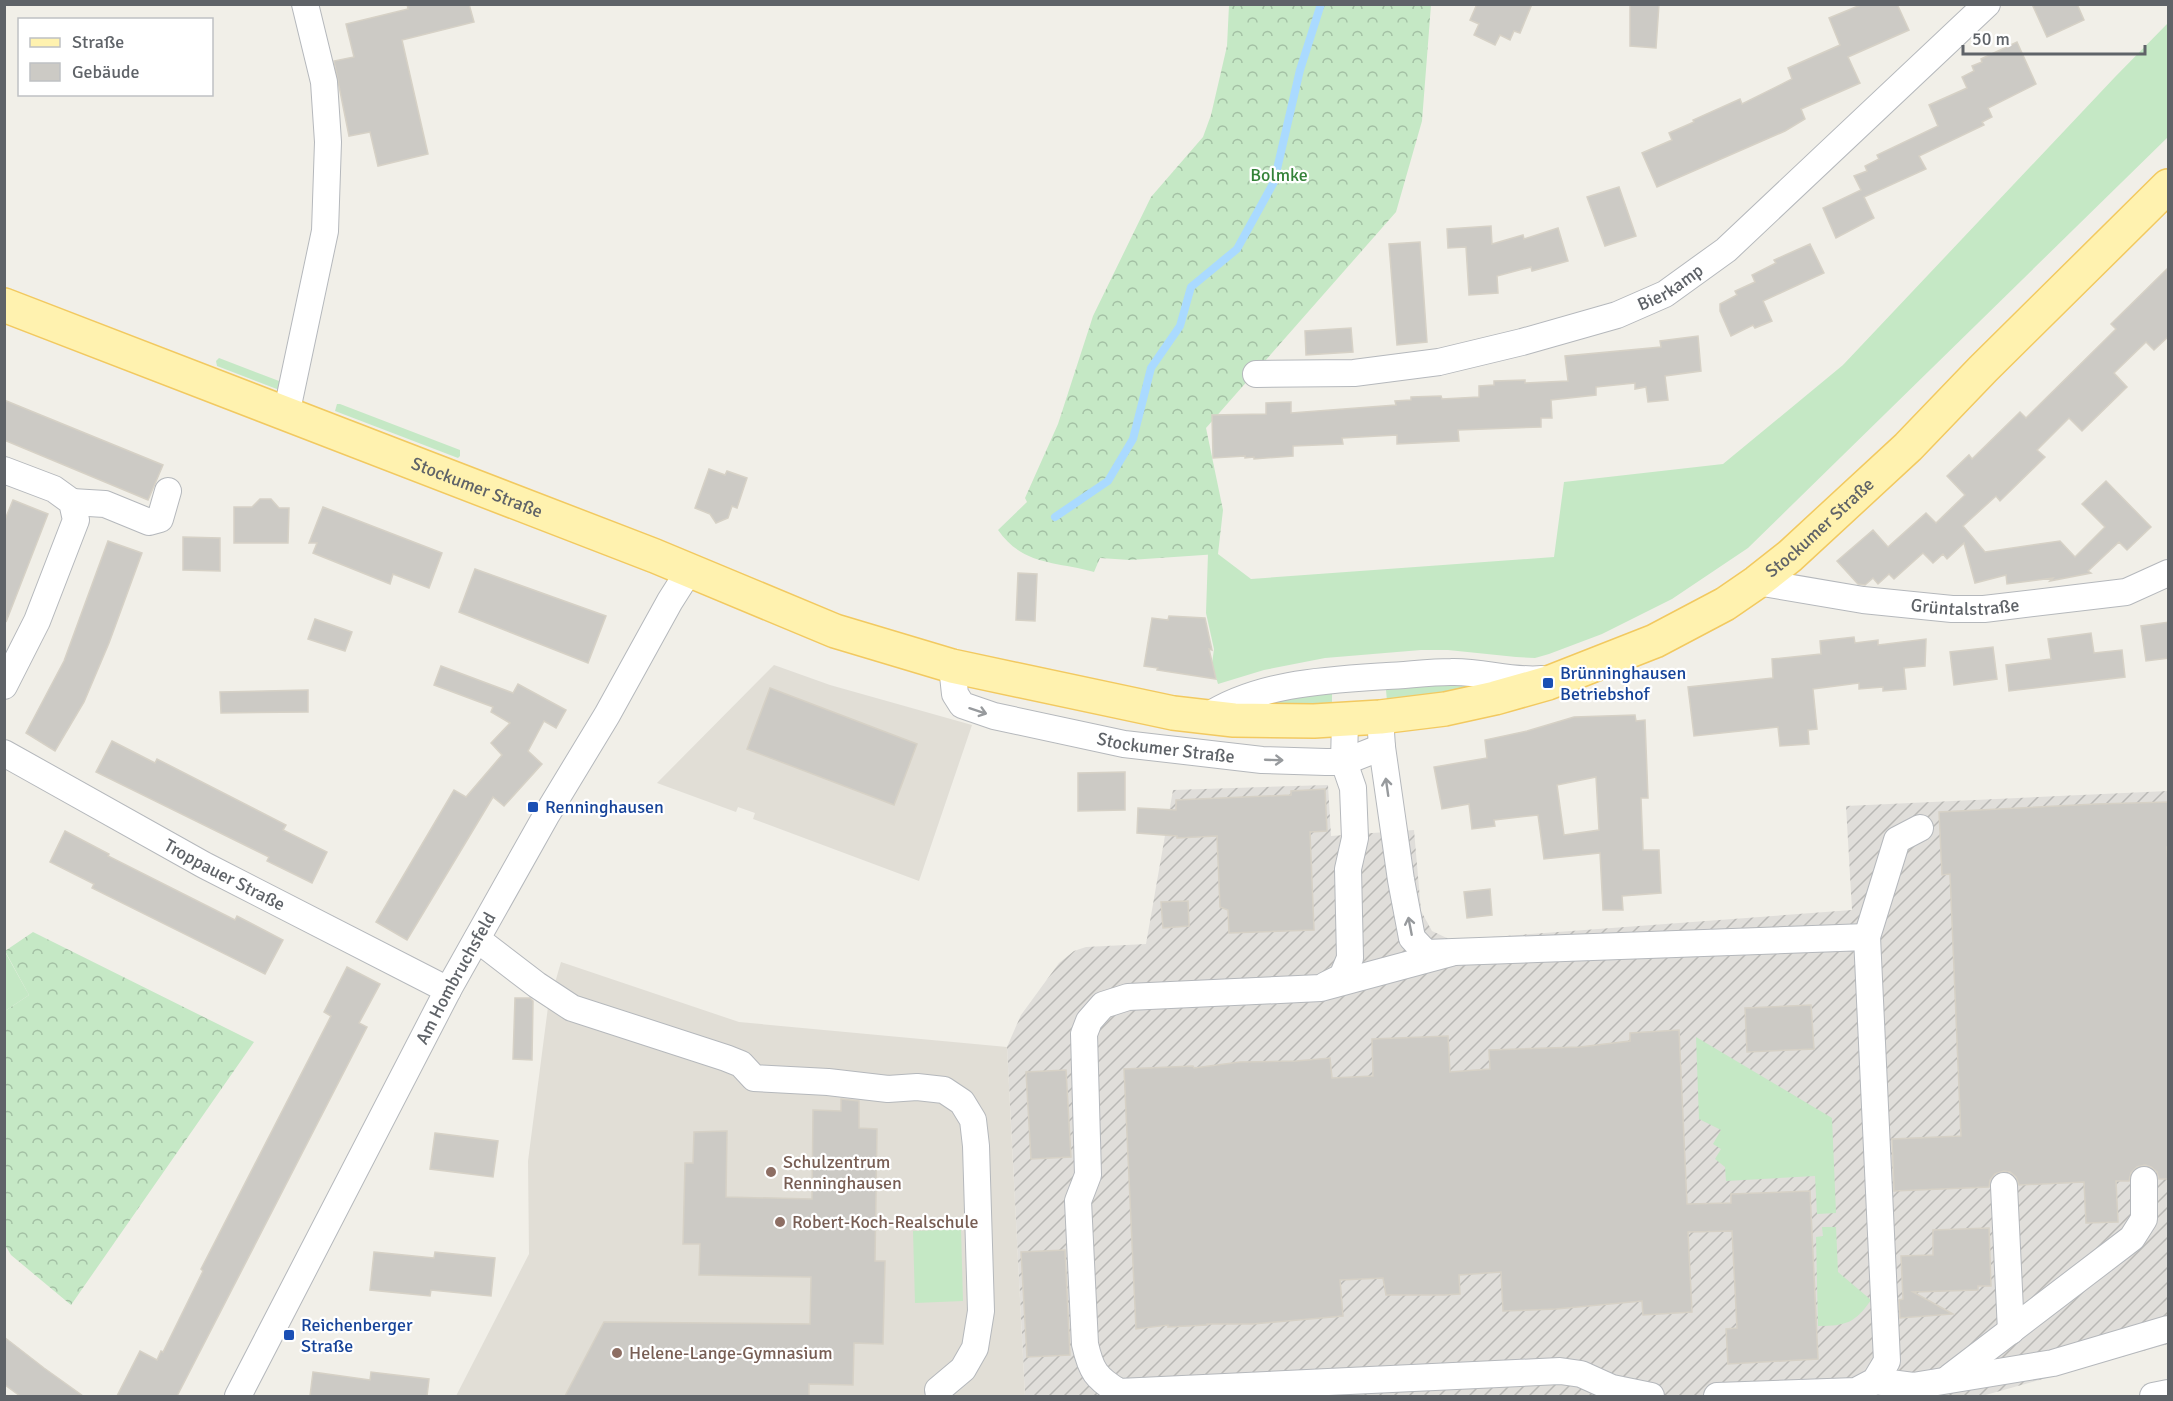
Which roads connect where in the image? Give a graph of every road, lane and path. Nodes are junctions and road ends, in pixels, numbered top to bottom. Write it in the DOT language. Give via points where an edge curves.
graph roads {
  1 [pos="305,4"];
  2 [pos="1987,4"];
  3 [pos="2169,186"];
  4 [pos="4,305"];
  5 [pos="1256,374"];
  6 [pos="286,415"];
  7 [pos="4,470"];
  8 [pos="168,491"];
  9 [pos="72,502"];
  10 [pos="689,571"];
  11 [pos="2169,573"];
  12 [pos="1757,582"];
  13 [pos="952,666"];
  14 [pos="1566,677"];
  15 [pos="1362,678"];
  16 [pos="4,686"];
  17 [pos="1206,717"];
  18 [pos="1367,726"];
  19 [pos="4,753"];
  20 [pos="1344,762"];
  21 [pos="1920,828"];
  22 [pos="1867,937"];
  23 [pos="477,939"];
  24 [pos="1451,953"];
  25 [pos="1321,988"];
  26 [pos="448,990"];
  27 [pos="2144,1180"];
  28 [pos="2004,1186"];
  29 [pos="2169,1329"];
  30 [pos="2011,1331"];
  31 [pos="1948,1379"];
  32 [pos="1875,1381"];
  33 [pos="1579,1385"];
  34 [pos="938,1390"];
  35 [pos="2169,1393"];
  36 [pos="238,1396"];
  37 [pos="1651,1396"];
  38 [pos="1717,1396"];
  39 [pos="2153,1396"];
  1 -- 6 [label="street" via="324,82 328,142 325,231"];
  2 -- 5 [label="street, Bierkamp" via="1726,250 1665,294 1607,318 1439,362 1354,373"];
  3 -- 12 [label="main road, Stockumer Straße" via="1908,447"];
  4 -- 6 [label="main road, Stockumer Straße"];
  6 -- 10 [label="main road, Stockumer Straße"];
  7 -- 9 [label="street" via="54,489"];
  8 -- 9 [label="street" via="160,519 148,522 105,504"];
  9 -- 16 [label="street" via="76,520 37,621"];
  10 -- 13 [label="main road, Stockumer Straße" via="835,631"];
  10 -- 23 [label="street, Am Hombruchsfeld"];
  11 -- 12 [label="street, Grüntalstraße" via="2126,592 1984,609 1874,602"];
  12 -- 14 [label="main road, Stockumer Straße" via="1725,604 1655,641"];
  13 -- 17 [label="main road, Stockumer Straße"];
  13 -- 20 [label="street, Stockumer Straße, one-way" via="955,694 962,705 994,716 1124,744 1262,760"];
  14 -- 15 [label="street" via="1528,681 1452,672"];
  14 -- 18 [label="main road, Stockumer Straße" via="1495,698"];
  15 -- 17 [label="street" via="1257,694 1223,706"];
  15 -- 18 [label="street"];
  17 -- 18 [label="main road, Stockumer Straße"];
  18 -- 20 [label="street"];
  18 -- 20 [label="street, Stockumer Straße"];
  24 -- 18 [label="street, one-way" via="1426,953 1412,938"];
  19 -- 26 [label="street, Troppauer Straße" via="204,866"];
  20 -- 25 [label="street" via="1353,788 1355,838 1348,869 1350,958 1342,977"];
  21 -- 22 [label="street" via="1897,840"];
  22 -- 24 [label="street"];
  22 -- 32 [label="street" via="1887,1361"];
  23 -- 26 [label="street, Am Hombruchsfeld"];
  23 -- 34 [label="street" via="572,1008 726,1058 741,1064 754,1078 944,1090 962,1102 973,1120 976,1146 981,1311 975,1348 963,1369"];
  24 -- 25 [label="street"];
  25 -- 33 [label="street" via="1128,997 1103,1005 1089,1021 1084,1034 1088,1175 1078,1202 1085,1344 1099,1380 1119,1392 1560,1371"];
  26 -- 36 [label="street, Am Hombruchsfeld"];
  27 -- 30 [label="street" via="2144,1219 2132,1238"];
  28 -- 30 [label="street"];
  29 -- 31 [label="street" via="2053,1363"];
  30 -- 31 [label="street"];
  31 -- 32 [label="street" via="1913,1386"];
  32 -- 38 [label="street" via="1856,1391"];
  33 -- 37 [label="street"];
  35 -- 39 [label="street"];
}
